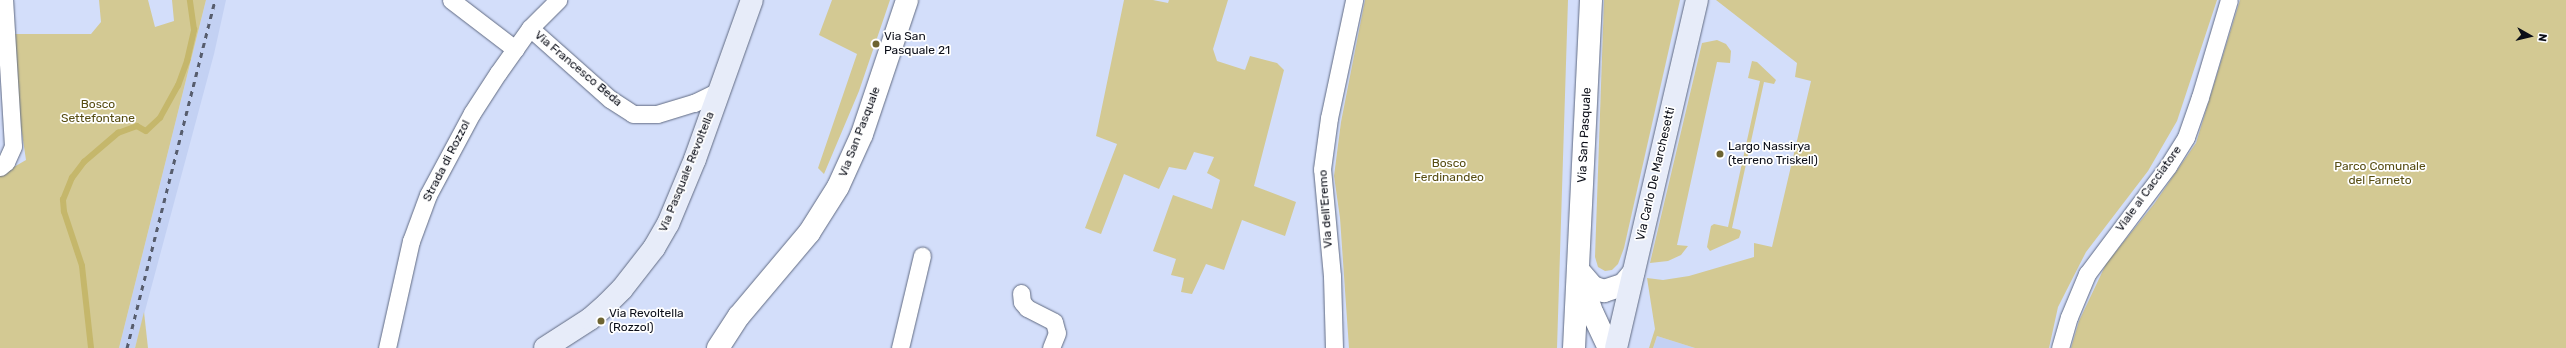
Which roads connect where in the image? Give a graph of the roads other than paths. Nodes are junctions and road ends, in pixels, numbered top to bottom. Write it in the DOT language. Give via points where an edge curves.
graph roads {
  1 [pos="4,0"];
  2 [pos="451,0"];
  3 [pos="558,0"];
  4 [pos="752,0"];
  5 [pos="907,0"];
  6 [pos="1354,0"];
  7 [pos="1591,0"];
  8 [pos="1697,0"];
  9 [pos="2229,0"];
  10 [pos="530,28"];
  11 [pos="515,49"];
  12 [pos="718,91"];
  13 [pos="0,167"];
  14 [pos="922,256"];
  15 [pos="1578,269"];
  16 [pos="1633,273"];
  17 [pos="1022,293"];
  18 [pos="568,341"];
  19 [pos="387,348"];
  20 [pos="545,348"];
  21 [pos="718,348"];
  22 [pos="900,348"];
  23 [pos="1051,348"];
  24 [pos="1334,348"];
  25 [pos="1574,348"];
  26 [pos="1609,348"];
  27 [pos="1616,348"];
  28 [pos="2060,348"];
  1 -- 13 [label="street" via="13,146 6,162"];
  2 -- 11 [label="street"];
  3 -- 10 [label="street, Strada di Rozzol"];
  4 -- 12 [label="main road, Via Pasquale Revoltella"];
  5 -- 21 [label="street, Via San Pasquale" via="862,134 838,187 809,233 739,316"];
  6 -- 24 [label="street, Via dell'Eremo" via="1322,169 1332,276"];
  7 -- 15 [label="street, Via San Pasquale"];
  8 -- 16 [label="main road, Via Carlo De Marchesetti"];
  9 -- 28 [label="street, Viale al Cacciatore" via="2186,137 2168,166 2087,274 2069,317"];
  10 -- 11 [label="street, Strada di Rozzol"];
  10 -- 12 [label="street, Via Francesco Beda" via="610,99 633,114 657,114"];
  11 -- 19 [label="street, Strada di Rozzol" via="472,113 428,195 411,241"];
  12 -- 18 [label="main road, Via Pasquale Revoltella" via="681,194 654,248 622,289"];
  14 -- 22 [label="street"];
  15 -- 16 [label="street" via="1593,287 1602,291 1623,285"];
  15 -- 25 [label="street, Via San Pasquale"];
  15 -- 26 [label="street" via="1593,314"];
  16 -- 27 [label="main road, Via Carlo De Marchesetti"];
  17 -- 23 [label="street" via="1022,302 1027,308 1054,322 1057,333"];
  18 -- 20 [label="main road, Via Pasquale Revoltella"];
}
